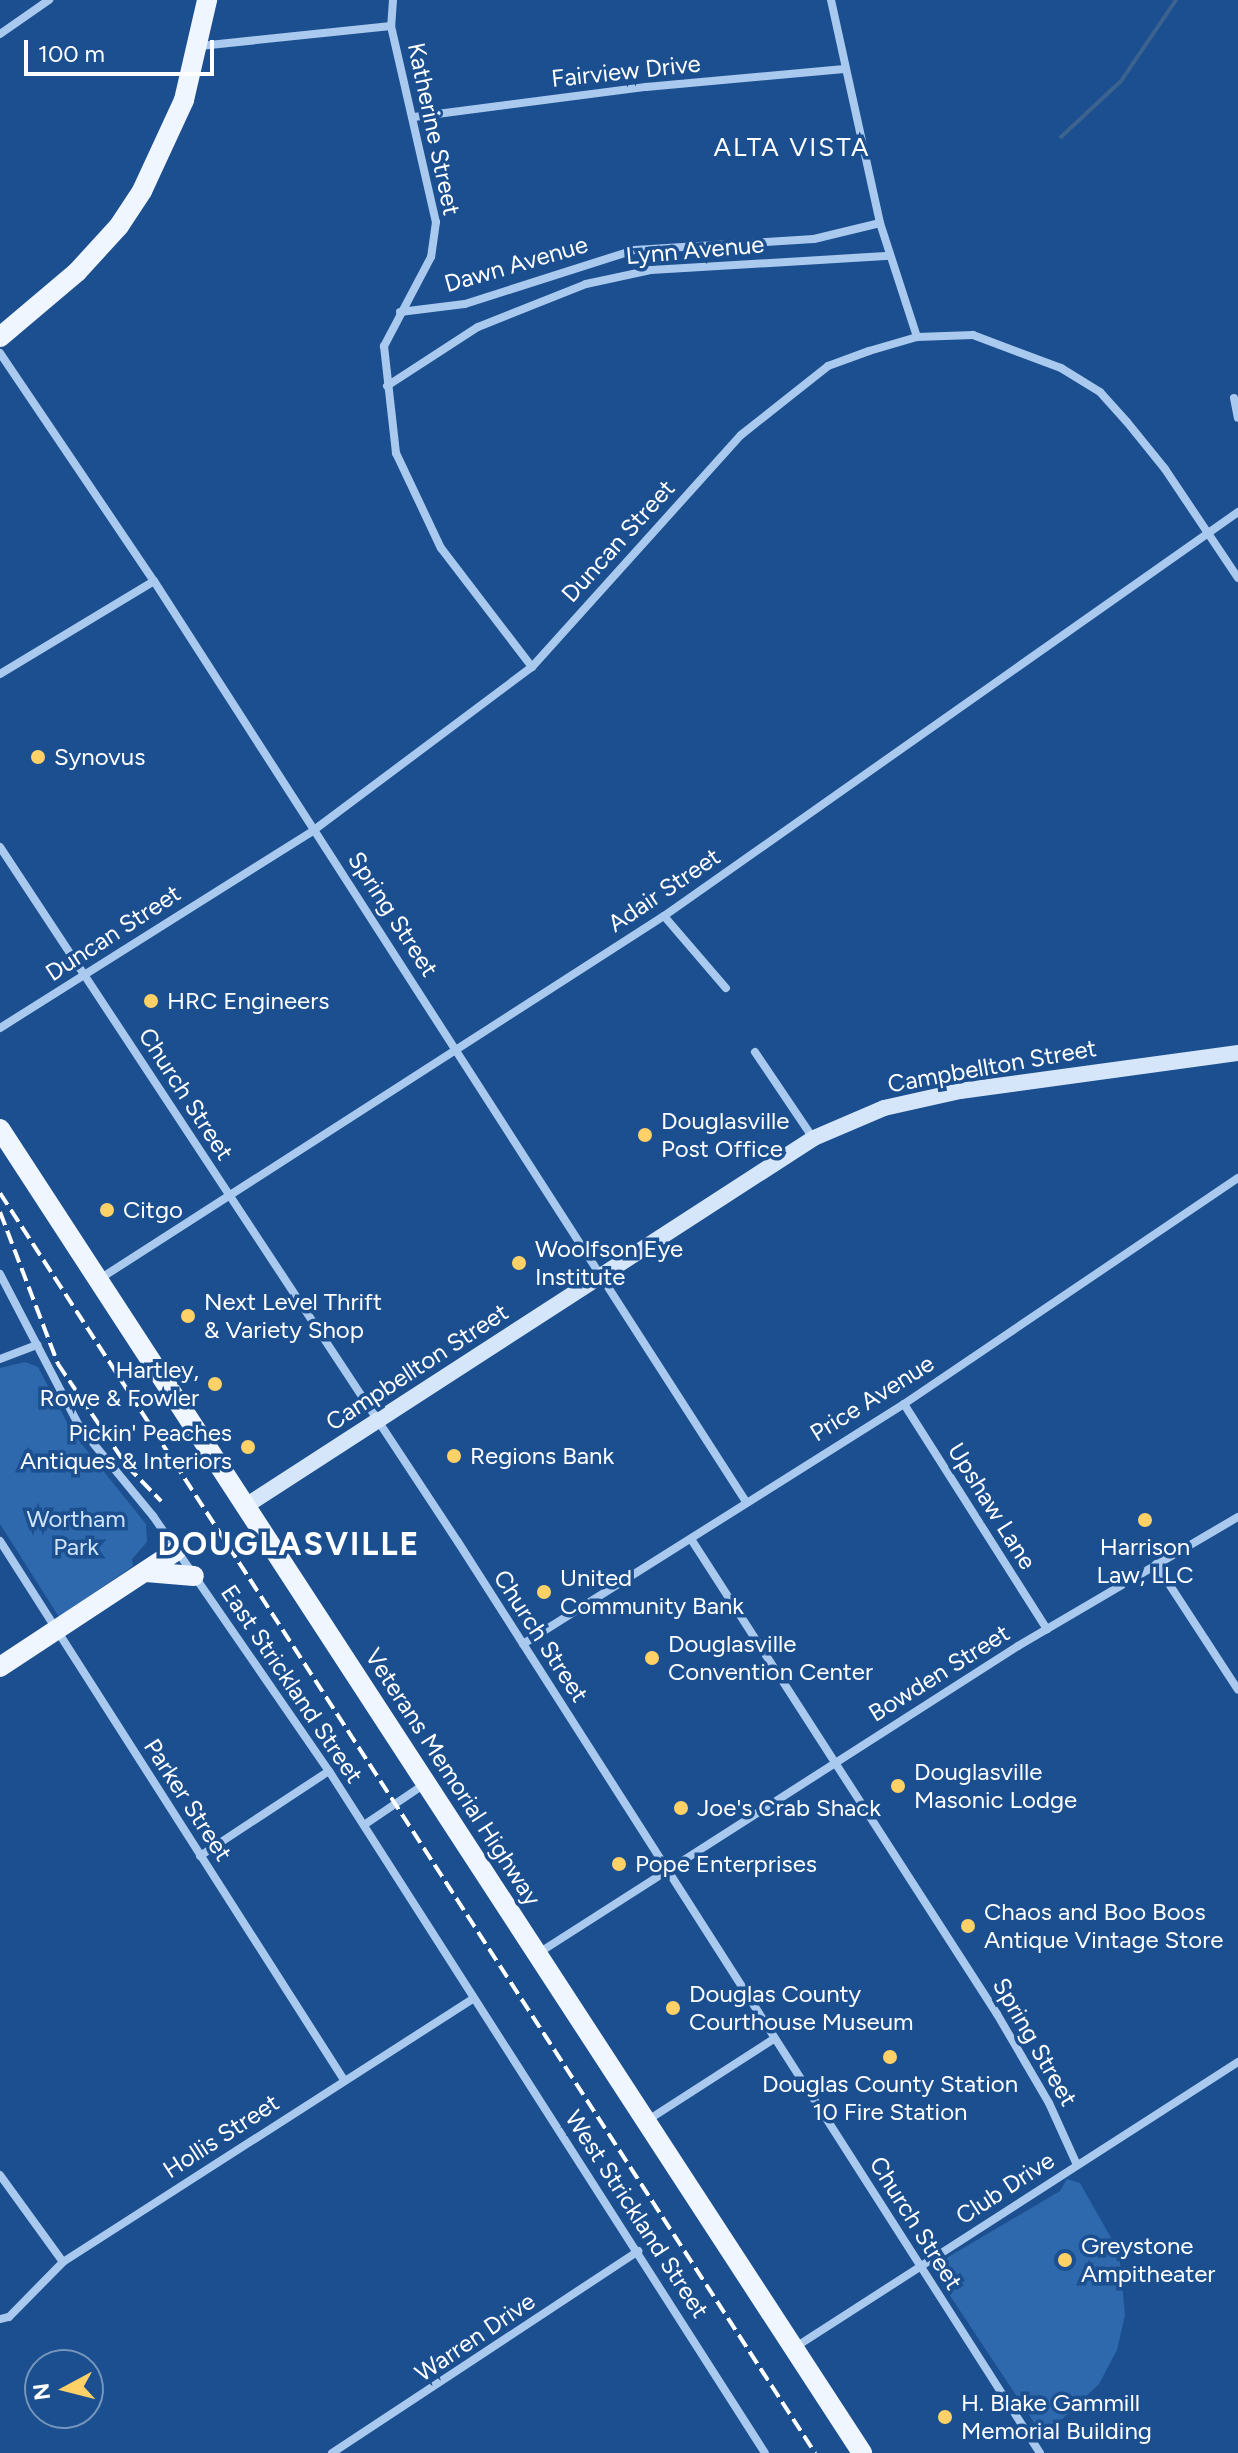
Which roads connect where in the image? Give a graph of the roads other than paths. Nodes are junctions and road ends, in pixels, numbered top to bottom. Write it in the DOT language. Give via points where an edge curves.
graph roads {
  1 [pos="49,0"];
  2 [pos="207,0"];
  3 [pos="393,0"];
  4 [pos="831,0"];
  5 [pos="391,26"];
  6 [pos="0,34"];
  7 [pos="200,46"];
  8 [pos="844,69"];
  9 [pos="414,117"];
  10 [pos="880,223"];
  11 [pos="890,256"];
  12 [pos="400,312"];
  13 [pos="0,337"];
  14 [pos="917,337"];
  15 [pos="0,353"];
  16 [pos="387,386"];
  17 [pos="1234,398"];
  18 [pos="1238,418"];
  19 [pos="1238,512"];
  20 [pos="1208,534"];
  21 [pos="1238,578"];
  22 [pos="154,581"];
  23 [pos="532,667"];
  24 [pos="0,674"];
  25 [pos="314,830"];
  26 [pos="0,847"];
  27 [pos="664,916"];
  28 [pos="85,974"];
  29 [pos="726,988"];
  30 [pos="0,1028"];
  31 [pos="457,1050"];
  32 [pos="755,1052"];
  33 [pos="1238,1053"];
  34 [pos="0,1129"];
  35 [pos="814,1138"];
  36 [pos="1238,1178"];
  37 [pos="229,1196"];
  38 [pos="0,1274"];
  39 [pos="602,1276"];
  40 [pos="98,1280"];
  41 [pos="37,1345"];
  42 [pos="0,1359"];
  43 [pos="904,1404"];
  44 [pos="379,1421"];
  45 [pos="745,1500"];
  46 [pos="244,1507"];
  47 [pos="1238,1517"];
  48 [pos="691,1539"];
  49 [pos="0,1541"];
  50 [pos="176,1551"];
  51 [pos="1156,1564"];
  52 [pos="146,1572"];
  53 [pos="194,1576"];
  54 [pos="1047,1629"];
  55 [pos="57,1630"];
  56 [pos="523,1644"];
  57 [pos="0,1667"];
  58 [pos="1238,1690"];
  59 [pos="835,1761"];
  60 [pos="329,1771"];
  61 [pos="426,1783"];
  62 [pos="364,1825"];
  63 [pos="200,1856"];
  64 [pos="668,1873"];
  65 [pos="537,1954"];
  66 [pos="474,1998"];
  67 [pos="772,2040"];
  68 [pos="1238,2062"];
  69 [pos="344,2080"];
  70 [pos="646,2121"];
  71 [pos="1077,2165"];
  72 [pos="0,2175"];
  73 [pos="638,2251"];
  74 [pos="63,2262"];
  75 [pos="920,2267"];
  76 [pos="0,2319"];
  77 [pos="793,2348"];
  78 [pos="332,2453"];
  79 [pos="765,2453"];
  80 [pos="862,2453"];
  81 [pos="1040,2453"];
  1 -- 6 [label="street"];
  2 -- 7 [label="main road"];
  3 -- 5 [label="street"];
  4 -- 8 [label="street"];
  5 -- 7 [label="street, Katherine Street"];
  5 -- 9 [label="street, Katherine Street"];
  7 -- 13 [label="main road" via="166,147 119,226 46,302"];
  8 -- 9 [label="street, Fairview Drive" via="646,87"];
  8 -- 10 [label="street"];
  9 -- 12 [label="street, Katherine Street" via="435,240 425,270"];
  10 -- 11 [label="street"];
  10 -- 12 [label="street, Dawn Avenue" via="814,239 634,250 465,304"];
  11 -- 14 [label="street"];
  11 -- 16 [label="street, Lynn Avenue" via="651,270 586,284 478,327"];
  12 -- 16 [label="street, Katherine Street" via="384,346"];
  14 -- 20 [label="street, Duncan Street" via="973,335 1024,350 1100,392 1165,469"];
  14 -- 23 [label="street, Duncan Street" via="828,366 741,435"];
  15 -- 22 [label="street, Spring Street"];
  16 -- 23 [label="street, Katherine Street" via="396,453 441,548"];
  17 -- 18 [label="street"];
  19 -- 20 [label="street, Adair Street"];
  20 -- 21 [label="street, Duncan Street"];
  20 -- 27 [label="street, Adair Street"];
  22 -- 24 [label="street"];
  22 -- 25 [label="street, Spring Street"];
  23 -- 25 [label="street, Duncan Street"];
  25 -- 28 [label="street, Duncan Street"];
  25 -- 31 [label="street, Spring Street"];
  26 -- 28 [label="street, Church Street"];
  27 -- 29 [label="street"];
  27 -- 31 [label="street, Adair Street"];
  28 -- 30 [label="street, Duncan Street"];
  28 -- 37 [label="street, Church Street"];
  31 -- 37 [label="street, Adair Street"];
  31 -- 39 [label="street, Spring Street"];
  32 -- 35 [label="street"];
  33 -- 35 [label="main road, Campbellton Street" via="960,1091 884,1108"];
  34 -- 40 [label="main road, Veterans Memorial Highway"];
  35 -- 39 [label="main road, Campbellton Street"];
  36 -- 43 [label="street, Price Avenue"];
  37 -- 40 [label="street, Adair Street"];
  37 -- 44 [label="street, Church Street"];
  38 -- 41 [label="street, East Strickland Street"];
  39 -- 44 [label="main road, Campbellton Street"];
  39 -- 45 [label="street, Spring Street"];
  40 -- 46 [label="main road, Veterans Memorial Highway"];
  41 -- 42 [label="street"];
  41 -- 50 [label="street, East Strickland Street" via="79,1426"];
  43 -- 45 [label="street, Price Avenue"];
  43 -- 54 [label="street, Upshaw Lane"];
  44 -- 46 [label="main road, Campbellton Street"];
  44 -- 56 [label="street, Church Street"];
  45 -- 48 [label="street, Price Avenue"];
  46 -- 61 [label="main road, Veterans Memorial Highway"];
  47 -- 51 [label="street, Bowden Street"];
  48 -- 56 [label="street, Price Avenue"];
  48 -- 59 [label="street, Spring Street"];
  49 -- 55 [label="street, Parker Street"];
  50 -- 52 [label="main road"];
  50 -- 53 [label="street, East Strickland Street"];
  51 -- 54 [label="street, Bowden Street"];
  51 -- 58 [label="street"];
  52 -- 53 [label="main road"];
  52 -- 55 [label="main road"];
  53 -- 60 [label="street, East Strickland Street"];
  54 -- 59 [label="street, Bowden Street"];
  55 -- 57 [label="main road"];
  55 -- 63 [label="street, Parker Street"];
  56 -- 64 [label="street, Church Street"];
  59 -- 64 [label="street, Bowden Street"];
  59 -- 71 [label="street, Spring Street" via="997,2014 1049,2103"];
  60 -- 62 [label="street, East Strickland Street"];
  60 -- 63 [label="street"];
  61 -- 62 [label="street"];
  61 -- 65 [label="main road, Veterans Memorial Highway"];
  62 -- 66 [label="street, East Strickland Street"];
  63 -- 69 [label="street, Parker Street"];
  64 -- 65 [label="street, Bowden Street"];
  64 -- 67 [label="street, Church Street"];
  65 -- 70 [label="main road, Veterans Memorial Highway"];
  66 -- 69 [label="street, Hollis Street"];
  66 -- 73 [label="street, West Strickland Street"];
  67 -- 70 [label="street"];
  67 -- 75 [label="street, Church Street"];
  68 -- 71 [label="street, Club Drive"];
  69 -- 74 [label="street, Hollis Street"];
  70 -- 77 [label="main road, Veterans Memorial Highway"];
  71 -- 75 [label="street, Club Drive"];
  72 -- 74 [label="street"];
  73 -- 78 [label="street, Warren Drive"];
  73 -- 79 [label="street, West Strickland Street"];
  74 -- 76 [label="street, Hollis Street" via="9,2317"];
  75 -- 77 [label="street, Club Drive"];
  75 -- 81 [label="street, Church Street"];
  77 -- 80 [label="main road, Veterans Memorial Highway"];
}
